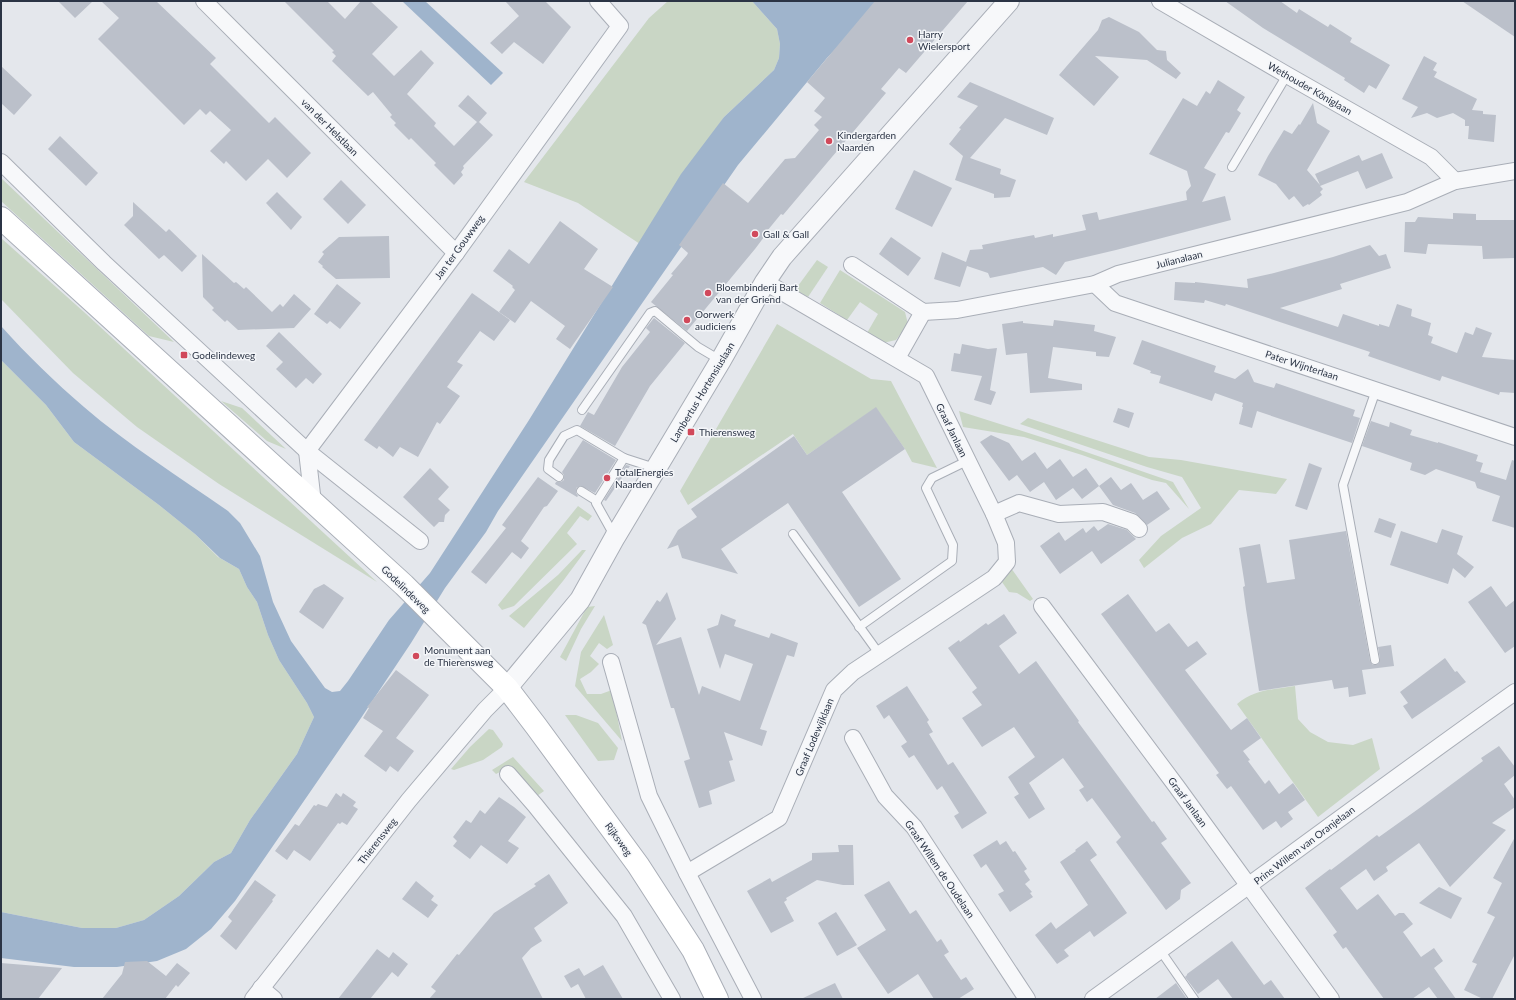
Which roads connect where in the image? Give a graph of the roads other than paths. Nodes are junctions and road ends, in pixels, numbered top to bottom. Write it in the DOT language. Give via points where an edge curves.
graph roads {
  1 [pos="204,1"];
  2 [pos="598,1"];
  3 [pos="1009,1"];
  4 [pos="1160,1"];
  5 [pos="1287,75"];
  6 [pos="1,162"];
  7 [pos="1232,167"];
  8 [pos="1515,171"];
  9 [pos="1455,181"];
  10 [pos="1,218"];
  11 [pos="456,253"];
  12 [pos="852,265"];
  13 [pos="765,282"];
  14 [pos="1095,284"];
  15 [pos="923,312"];
  16 [pos="897,358"];
  17 [pos="721,360"];
  18 [pos="1376,390"];
  19 [pos="582,410"];
  20 [pos="1515,437"];
  21 [pos="307,451"];
  22 [pos="624,458"];
  23 [pos="967,461"];
  24 [pos="656,468"];
  25 [pos="559,477"];
  26 [pos="581,491"];
  27 [pos="597,501"];
  28 [pos="313,503"];
  29 [pos="994,514"];
  30 [pos="1139,529"];
  31 [pos="793,534"];
  32 [pos="615,537"];
  33 [pos="420,541"];
  34 [pos="1007,562"];
  35 [pos="1042,606"];
  36 [pos="859,627"];
  37 [pos="880,655"];
  38 [pos="1375,660"];
  39 [pos="611,662"];
  40 [pos="507,688"];
  41 [pos="1515,692"];
  42 [pos="853,738"];
  43 [pos="508,774"];
  44 [pos="687,873"];
  45 [pos="1249,886"];
  46 [pos="1160,950"];
  47 [pos="257,994"];
  48 [pos="274,999"];
  49 [pos="672,999"];
  50 [pos="717,999"];
  51 [pos="753,999"];
  52 [pos="1027,999"];
  53 [pos="1093,999"];
  54 [pos="1194,999"];
  55 [pos="1332,999"];
  1 -- 11 [label="street, van der Helstlaan"];
  2 -- 11 [label="street, Jan ter Gouwweg" via="620,26"];
  3 -- 13 [label="street, Lambertus Hortensiuslaan" via="782,257"];
  4 -- 5 [label="street, Wethouder Königlaan"];
  5 -- 7 [label="lane"];
  5 -- 9 [label="street, Wethouder Königlaan" via="1431,157"];
  6 -- 21 [label="street" via="104,263"];
  8 -- 9 [label="street, Julianalaan"];
  9 -- 14 [label="street, Julianalaan" via="1407,202 1118,274"];
  10 -- 28 [label="main road, Godelindeweg"];
  11 -- 21 [label="street, Jan ter Gouwweg"];
  12 -- 15 [label="street"];
  13 -- 16 [label="street, Graaf Janlaan"];
  13 -- 17 [label="street, Lambertus Hortensiuslaan"];
  14 -- 15 [label="street, Julianalaan" via="957,310"];
  14 -- 18 [label="street, Pater Wijnterlaan" via="1115,303"];
  15 -- 16 [label="street"];
  16 -- 23 [label="street, Graaf Janlaan" via="926,376"];
  17 -- 19 [label="lane" via="698,347 655,311 650,313"];
  17 -- 24 [label="street, Lambertus Hortensiuslaan"];
  18 -- 20 [label="street, Pater Wijnterlaan"];
  18 -- 38 [label="lane" via="1343,485"];
  21 -- 28 [label="street"];
  21 -- 33 [label="street"];
  22 -- 24 [label="lane"];
  22 -- 25 [label="lane" via="577,430 564,436 549,460 548,469"];
  22 -- 27 [label="lane"];
  23 -- 29 [label="street, Graaf Janlaan"];
  23 -- 36 [label="lane" via="932,478 926,488 953,545 952,561"];
  24 -- 32 [label="street, Lambertus Hortensiuslaan"];
  26 -- 27 [label="lane"];
  27 -- 32 [label="lane" via="596,504"];
  28 -- 40 [label="main road, Godelindeweg" via="404,585"];
  29 -- 30 [label="street" via="1019,504 1059,514 1103,512 1132,522"];
  29 -- 34 [label="street, Graaf Janlaan" via="1006,543"];
  31 -- 36 [label="lane"];
  32 -- 40 [label="street, Lambertus Hortensiuslaan" via="580,600"];
  34 -- 37 [label="street, Graaf Lodewijklaan" via="994,578"];
  35 -- 45 [label="street, Graaf Janlaan"];
  36 -- 37 [label="lane"];
  37 -- 44 [label="street, Graaf Lodewijklaan" via="853,672 834,690 779,818"];
  39 -- 44 [label="street" via="649,796"];
  40 -- 47 [label="street, Thierensweg" via="485,710 409,800"];
  40 -- 50 [label="main road, Rijksweg" via="638,865 693,950"];
  41 -- 45 [label="street, Prins Willem van Oranjelaan"];
  42 -- 52 [label="street, Graaf Willem de Oudelaan" via="886,796 914,828"];
  43 -- 49 [label="street" via="624,916"];
  44 -- 51 [label="street"];
  45 -- 46 [label="street, Prins Willem van Oranjelaan"];
  45 -- 55 [label="street, Graaf Janlaan"];
  46 -- 53 [label="street, Prins Willem van Oranjelaan"];
  46 -- 54 [label="lane"];
  47 -- 48 [label="street"];
}
